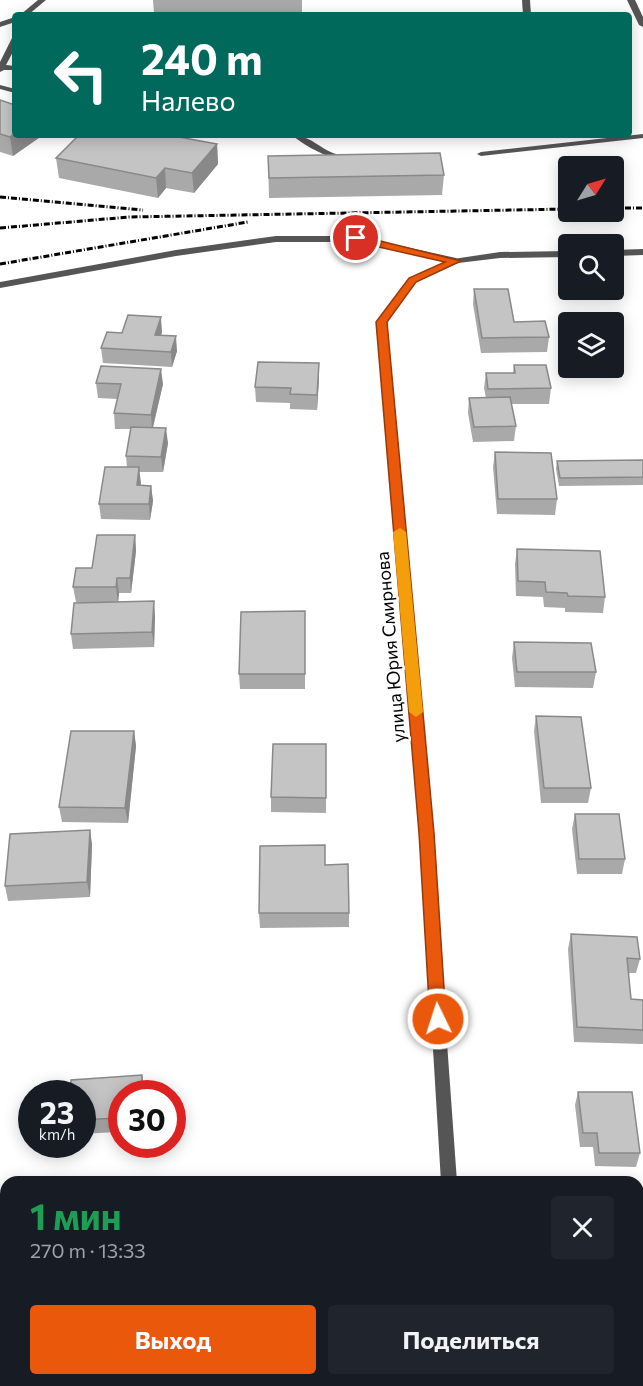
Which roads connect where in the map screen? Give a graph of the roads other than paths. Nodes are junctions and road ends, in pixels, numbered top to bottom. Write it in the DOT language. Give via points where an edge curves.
graph roads {
  1 [pos="42,0"];
  2 [pos="631,0"];
  3 [pos="29,12"];
  4 [pos="643,25"];
  5 [pos="12,46"];
  6 [pos="0,68"];
  7 [pos="301,138"];
  8 [pos="625,138"];
  9 [pos="481,154"];
  10 [pos="358,157"];
  11 [pos="643,252"];
  12 [pos="624,253"];
  13 [pos="558,254"];
  14 [pos="456,261"];
  15 [pos="0,285"];
  16 [pos="449,1176"];
  1 -- 3 [label="street"];
  2 -- 4 [label="street"];
  5 -- 6 [label="street"];
  7 -- 10 [label="street" via="336,157"];
  8 -- 9 [label="street"];
  11 -- 12 [label="street"];
  13 -- 14 [label="street, улица Юрия Смирнова" via="500,255"];
  14 -- 15 [label="street" via="356,238 276,239"];
  14 -- 16 [label="street, улица Юрия Смирнова" via="413,280 381,322 426,833"];
}
